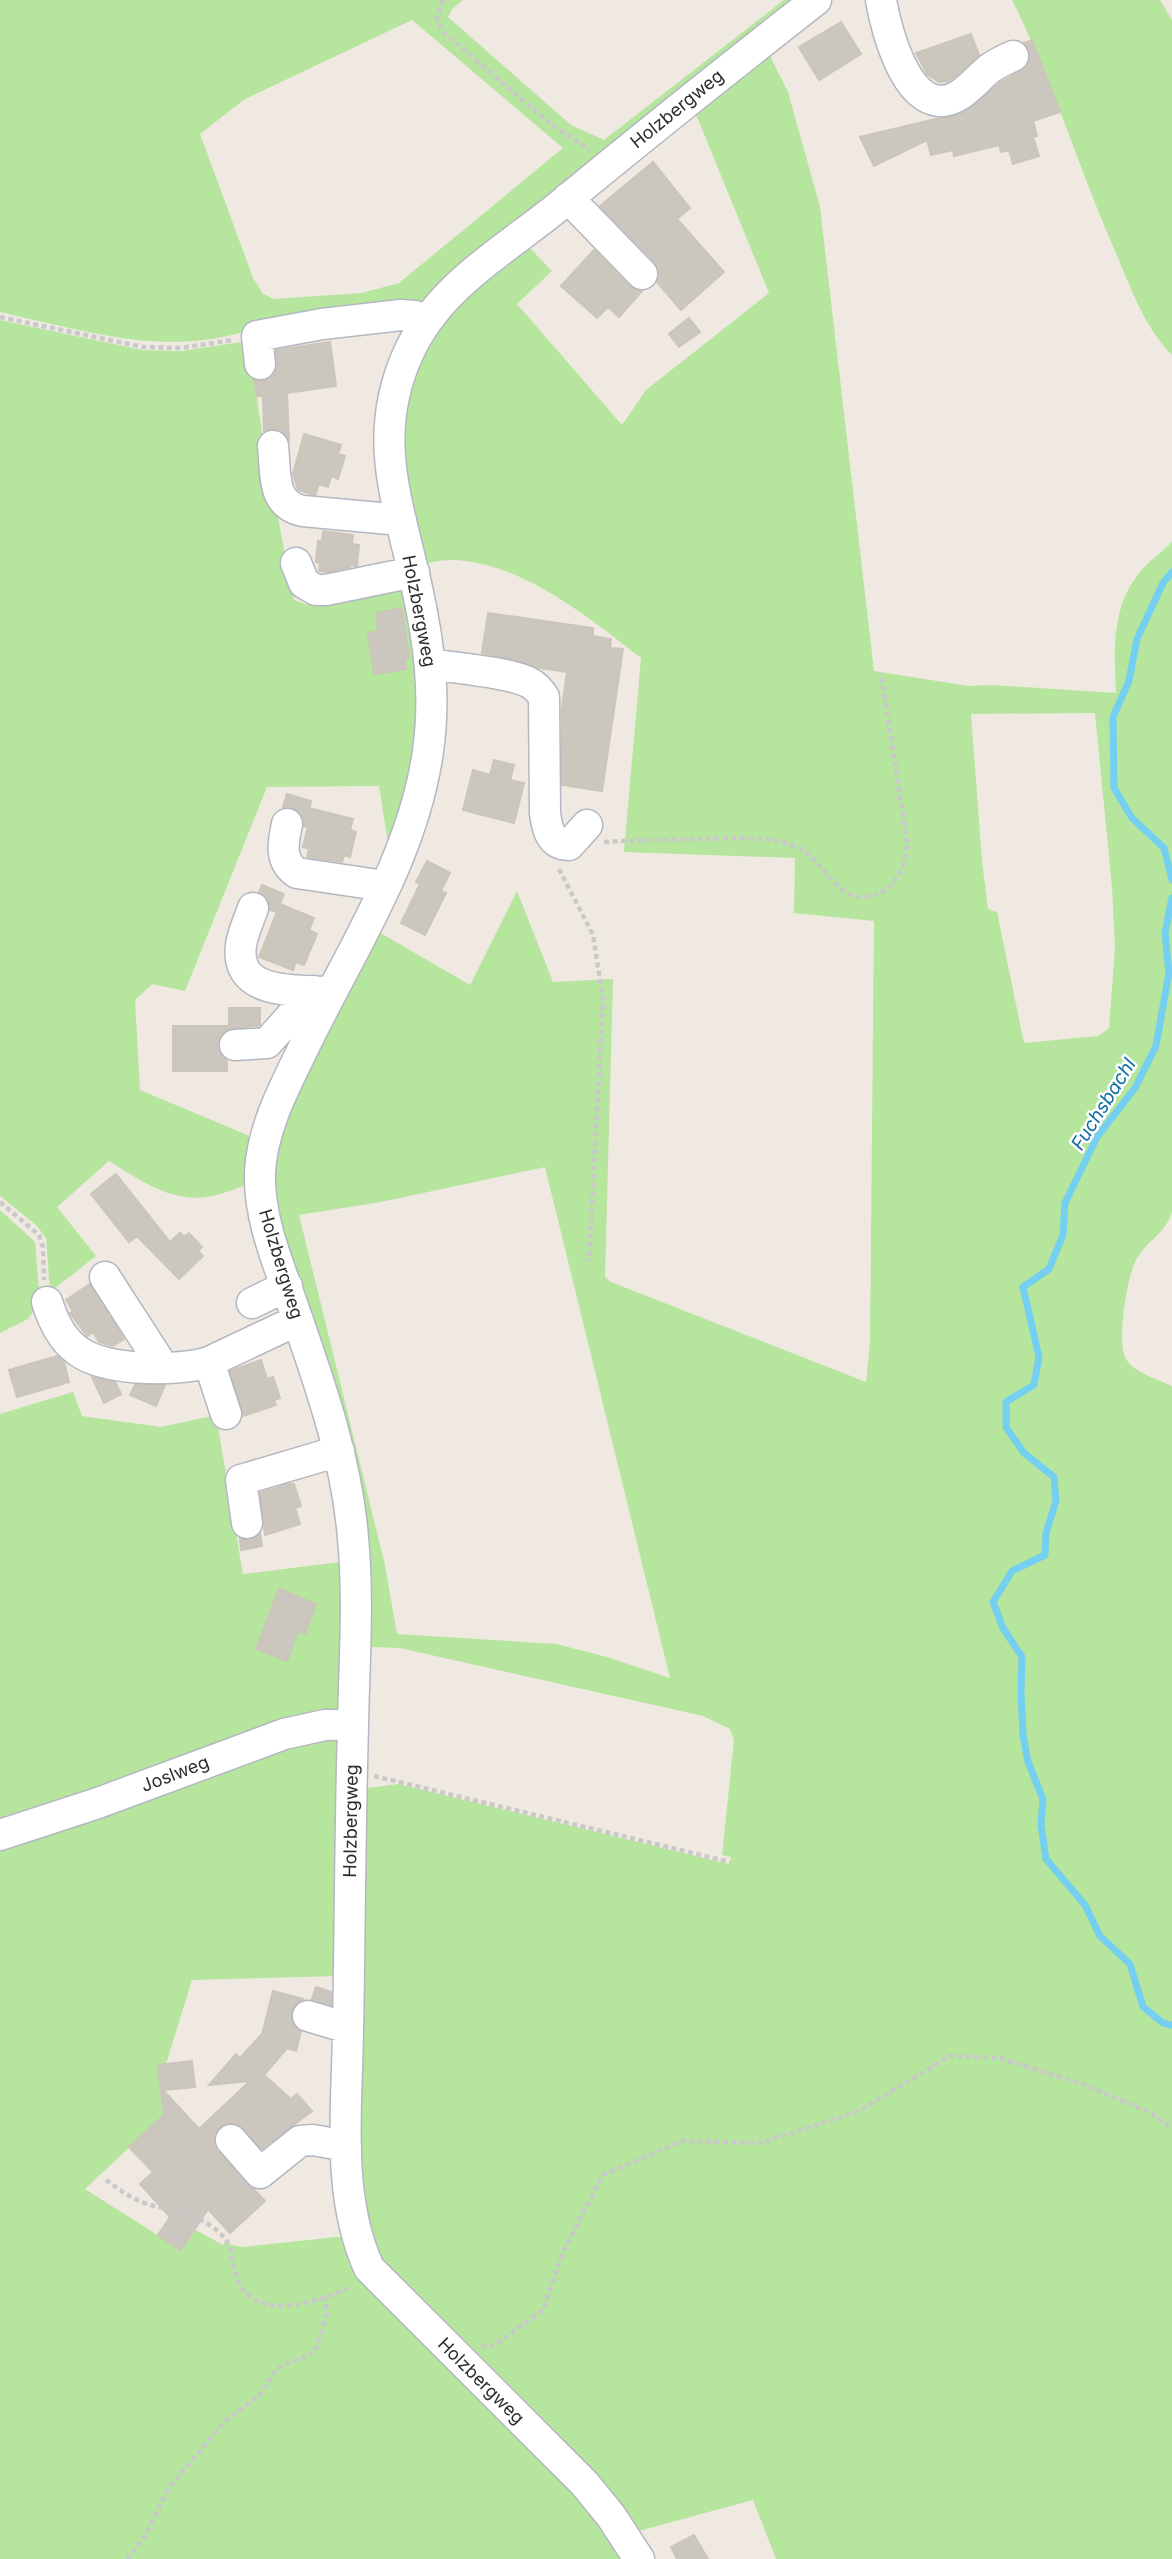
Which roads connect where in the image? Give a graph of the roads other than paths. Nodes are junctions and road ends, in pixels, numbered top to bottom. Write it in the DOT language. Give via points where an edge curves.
graph roads {
  1 [pos="816,0"];
  2 [pos="881,0"];
  3 [pos="1013,56"];
  4 [pos="568,198"];
  5 [pos="642,274"];
  6 [pos="426,321"];
  7 [pos="259,350"];
  8 [pos="273,446"];
  9 [pos="401,520"];
  10 [pos="296,564"];
  11 [pos="414,572"];
  12 [pos="431,664"];
  13 [pos="287,824"];
  14 [pos="568,833"];
  15 [pos="385,886"];
  16 [pos="253,908"];
  17 [pos="322,991"];
  18 [pos="235,1045"];
  19 [pos="105,1277"];
  20 [pos="287,1286"];
  21 [pos="47,1302"];
  22 [pos="252,1303"];
  23 [pos="298,1320"];
  24 [pos="209,1362"];
  25 [pos="163,1367"];
  26 [pos="226,1414"];
  27 [pos="339,1451"];
  28 [pos="247,1523"];
  29 [pos="353,1724"];
  30 [pos="0,1835"];
  31 [pos="308,2016"];
  32 [pos="348,2028"];
  33 [pos="231,2140"];
  34 [pos="346,2146"];
  35 [pos="639,2559"];
  1 -- 4 [label="street, Holzbergweg"];
  2 -- 3 [label="street" via="897,59 915,87 927,96 944,100 959,96"];
  4 -- 5 [label="street"];
  4 -- 6 [label="street, Holzbergweg" via="474,270"];
  6 -- 7 [label="street" via="401,315 322,324"];
  6 -- 9 [label="street, Holzbergweg" via="399,377 389,425 390,466"];
  8 -- 9 [label="street" via="278,492 289,507"];
  9 -- 11 [label="street, Holzbergweg"];
  10 -- 11 [label="street" via="304,583 316,590"];
  11 -- 12 [label="street, Holzbergweg"];
  12 -- 14 [label="street" via="513,677 538,688 544,696 545,813"];
  12 -- 15 [label="street, Holzbergweg" via="430,741 422,785"];
  13 -- 15 [label="street" via="283,852 297,873"];
  15 -- 17 [label="street, Holzbergweg"];
  16 -- 17 [label="street" via="241,947 248,974 266,986"];
  17 -- 18 [label="street" via="267,1044"];
  17 -- 20 [label="street, Holzbergweg" via="276,1106 261,1160 265,1216"];
  19 -- 25 [label="street"];
  20 -- 22 [label="street"];
  20 -- 23 [label="street, Holzbergweg"];
  21 -- 25 [label="street" via="60,1332 85,1356"];
  23 -- 24 [label="street"];
  23 -- 27 [label="street, Holzbergweg"];
  24 -- 25 [label="street"];
  24 -- 26 [label="street"];
  27 -- 28 [label="street" via="241,1480"];
  27 -- 29 [label="street, Holzbergweg" via="354,1542"];
  29 -- 30 [label="street, Joslweg" via="284,1734"];
  29 -- 32 [label="street, Holzbergweg"];
  31 -- 32 [label="street"];
  32 -- 34 [label="street, Holzbergweg"];
  33 -- 34 [label="street" via="260,2173 300,2141"];
  34 -- 35 [label="street, Holzbergweg" via="354,2229 369,2268 585,2484"];
}
